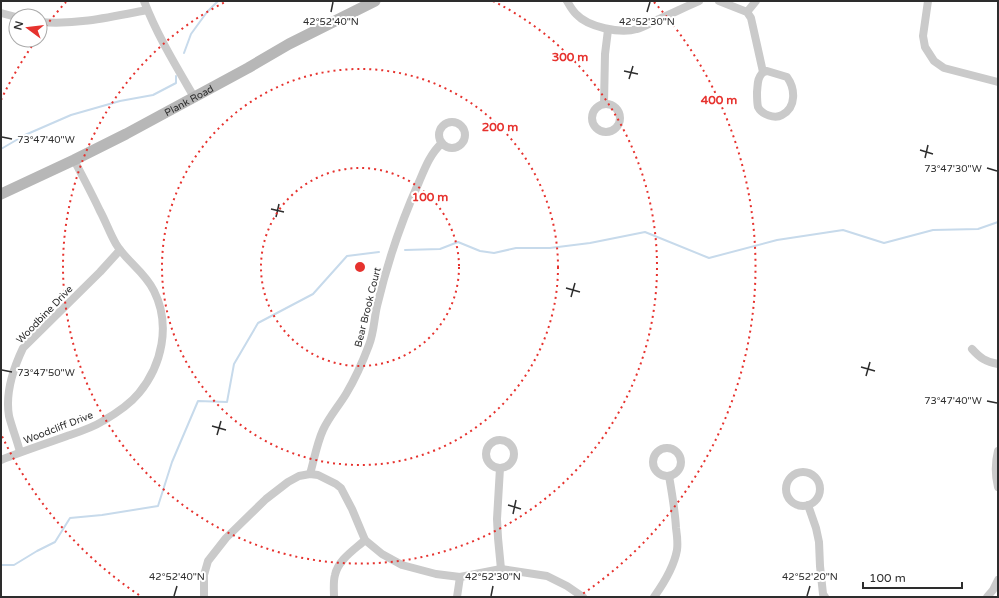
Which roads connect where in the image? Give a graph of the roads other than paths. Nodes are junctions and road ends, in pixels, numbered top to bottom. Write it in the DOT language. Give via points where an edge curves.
graph roads {
  1 [pos="144,1"];
  2 [pos="375,1"];
  3 [pos="567,1"];
  4 [pos="699,1"];
  5 [pos="719,1"];
  6 [pos="756,1"];
  7 [pos="928,1"];
  8 [pos="147,10"];
  9 [pos="747,12"];
  10 [pos="48,22"];
  11 [pos="608,30"];
  12 [pos="763,72"];
  13 [pos="998,82"];
  14 [pos="194,97"];
  15 [pos="604,104"];
  16 [pos="442,143"];
  17 [pos="74,160"];
  18 [pos="1,194"];
  19 [pos="120,250"];
  20 [pos="972,349"];
  21 [pos="998,364"];
  22 [pos="998,451"];
  23 [pos="20,452"];
  24 [pos="1,460"];
  25 [pos="500,468"];
  26 [pos="310,474"];
  27 [pos="669,476"];
  28 [pos="998,487"];
  29 [pos="808,505"];
  30 [pos="365,540"];
  31 [pos="501,569"];
  32 [pos="460,577"];
  33 [pos="998,580"];
  34 [pos="204,597"];
  35 [pos="334,597"];
  36 [pos="457,597"];
  37 [pos="583,597"];
  38 [pos="654,597"];
  39 [pos="825,597"];
  40 [pos="987,597"];
  1 -- 8 [label="street"];
  2 -- 14 [label="street, Plank Road" via="289,44"];
  3 -- 11 [label="street" via="576,15"];
  4 -- 11 [label="street" via="637,29"];
  5 -- 9 [label="street"];
  6 -- 9 [label="street"];
  7 -- 13 [label="street" via="924,47 934,61 944,68"];
  8 -- 10 [label="street" via="86,22"];
  8 -- 14 [label="street"];
  9 -- 12 [label="street" via="751,18"];
  11 -- 15 [label="street"];
  12 -- 12 [label="street" via="759,77 758,108 765,114 775,117 782,115 790,108 793,98 791,83 787,77"];
  14 -- 17 [label="street, Plank Road"];
  16 -- 26 [label="street, Bear Brook Court" via="428,161 396,242 386,270 365,356 346,394 322,432"];
  17 -- 18 [label="street, Plank Road"];
  17 -- 19 [label="street, Woodcliff Drive"];
  19 -- 23 [label="street, Woodbine Drive" via="23,348 10,382 9,397 9,414"];
  19 -- 23 [label="street, Woodcliff Drive" via="153,289 161,311 160,354 151,375 131,401 103,421"];
  20 -- 21 [label="street" via="984,360"];
  22 -- 28 [label="street"];
  23 -- 24 [label="street, Woodcliff Drive"];
  25 -- 31 [label="street" via="497,519"];
  26 -- 30 [label="street" via="326,479 341,488"];
  26 -- 34 [label="street" via="288,482 266,499 226,538 208,561 204,575"];
  27 -- 38 [label="street" via="677,549 669,573"];
  29 -- 29 [label="street" via="815,501 819,494 819,483 808,472 800,472 789,479 787,495 796,504"];
  29 -- 39 [label="street" via="819,542"];
  30 -- 32 [label="street" via="382,554 402,565"];
  30 -- 35 [label="street" via="339,565 335,576"];
  31 -- 32 [label="street"];
  31 -- 37 [label="street" via="547,576"];
  32 -- 36 [label="street"];
  33 -- 40 [label="street"];
}
